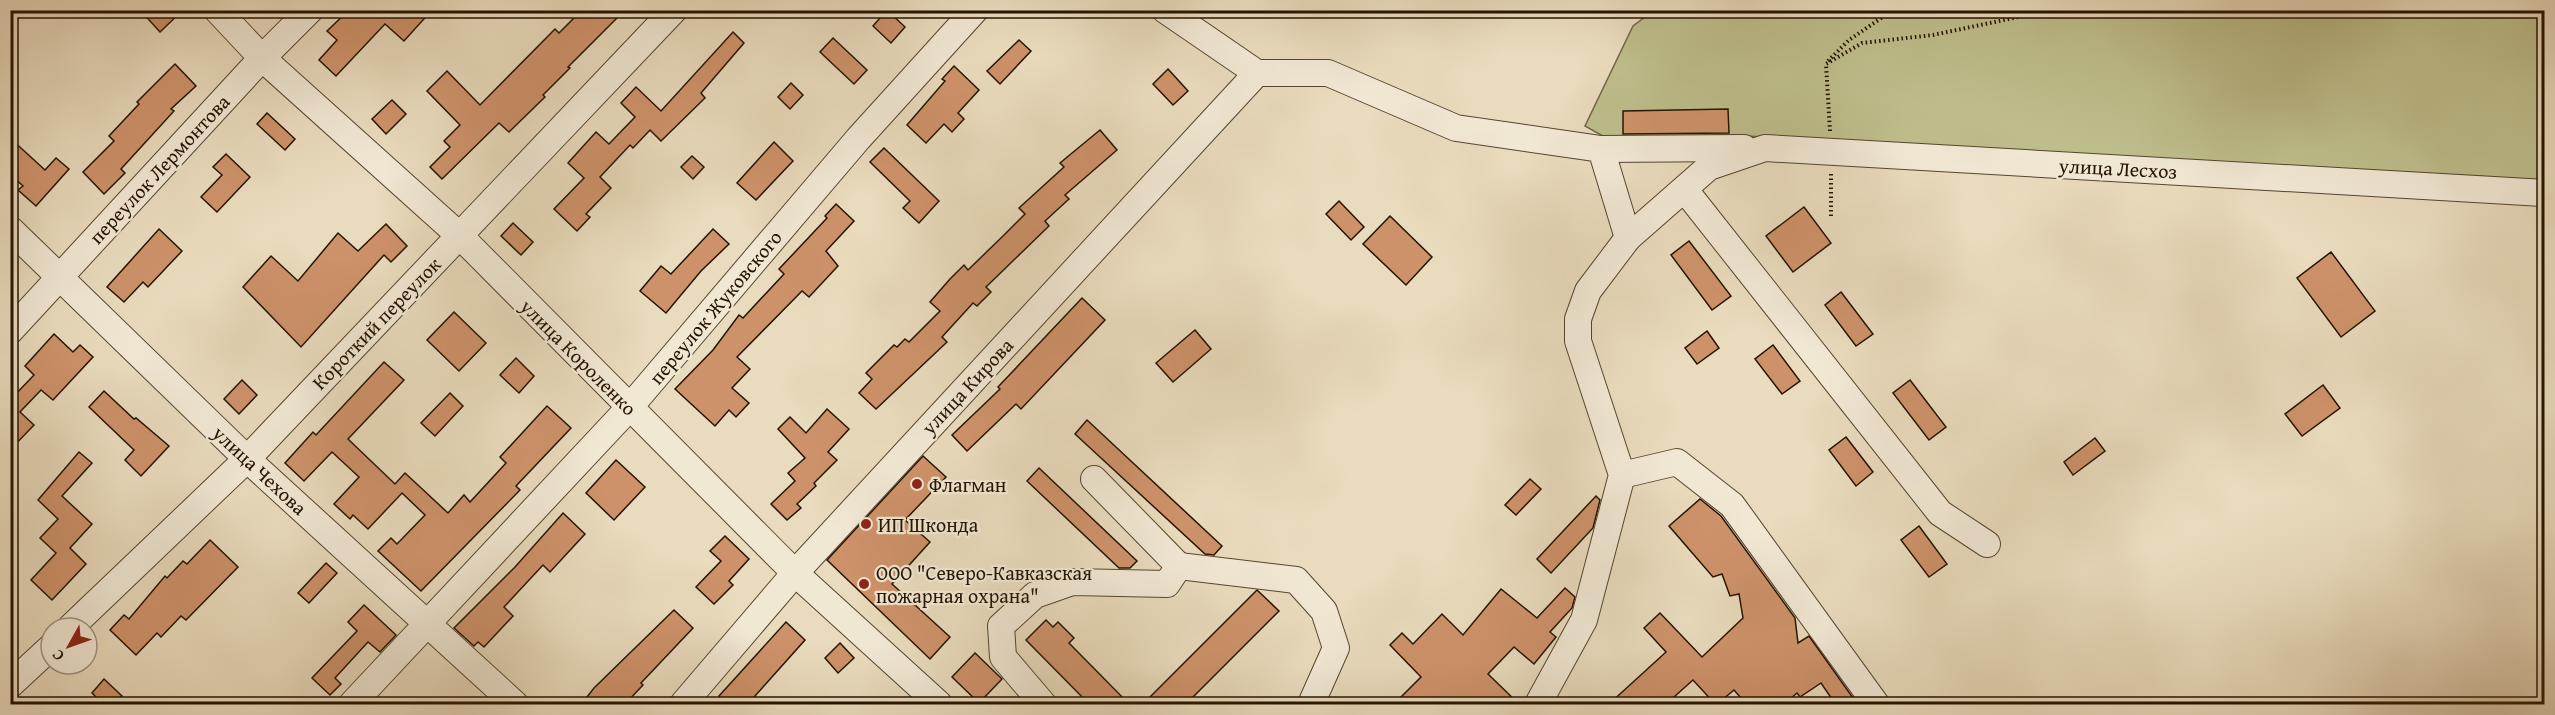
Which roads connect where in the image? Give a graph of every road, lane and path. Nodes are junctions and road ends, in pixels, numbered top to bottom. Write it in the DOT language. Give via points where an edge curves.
graph roads {
  1 [pos="217,10"];
  2 [pos="310,10"];
  3 [pos="674,10"];
  4 [pos="975,10"];
  5 [pos="1166,10"];
  6 [pos="1893,10"];
  7 [pos="2051,10"];
  8 [pos="262,58"];
  9 [pos="1826,64"];
  10 [pos="1257,73"];
  11 [pos="1765,148"];
  12 [pos="1601,149"];
  13 [pos="1831,152"];
  14 [pos="1691,183"];
  15 [pos="2544,193"];
  16 [pos="1831,216"];
  17 [pos="10,229"];
  18 [pos="460,236"];
  19 [pos="1628,238"];
  20 [pos="60,276"];
  21 [pos="10,331"];
  22 [pos="629,408"];
  23 [pos="247,459"];
  24 [pos="1622,475"];
  25 [pos="1094,479"];
  26 [pos="1987,544"];
  27 [pos="1179,566"];
  28 [pos="795,573"];
  29 [pos="83,616"];
  30 [pos="427,624"];
  31 [pos="39,658"];
  32 [pos="10,685"];
  33 [pos="932,702"];
  34 [pos="352,705"];
  35 [pos="515,705"];
  36 [pos="683,705"];
  37 [pos="1043,705"];
  38 [pos="1311,705"];
  39 [pos="1538,705"];
  40 [pos="1876,705"];
  1 -- 8 [label="street, улица Короленко"];
  2 -- 8 [label="street, переулок Лермонтова"];
  3 -- 18 [label="street, Короткий переулок"];
  4 -- 22 [label="street, переулок Жуковского" via="858,139"];
  5 -- 10 [label="street"];
  6 -- 9 [label="path" via="1848,39"];
  7 -- 9 [label="path" via="1933,35 1862,43"];
  8 -- 18 [label="street, улица Короленко"];
  8 -- 20 [label="street, переулок Лермонтова"];
  9 -- 13 [label="path"];
  10 -- 12 [label="street" via="1328,73 1456,128"];
  10 -- 28 [label="street, улица Кирова"];
  11 -- 12 [label="street"];
  11 -- 13 [label="street, улица Лесхоз"];
  11 -- 14 [label="street, улица Лесхоз" via="1709,167"];
  12 -- 19 [label="street"];
  13 -- 15 [label="street, улица Лесхоз"];
  13 -- 16 [label="path"];
  14 -- 19 [label="street, улица Лесхоз"];
  14 -- 26 [label="street" via="1940,513"];
  17 -- 20 [label="street, улица Чехова"];
  18 -- 22 [label="street, улица Короленко"];
  18 -- 23 [label="street, Короткий переулок"];
  19 -- 24 [label="street, улица Лесхоз" via="1588,291 1578,319 1578,341"];
  20 -- 21 [label="street, переулок Лермонтова"];
  20 -- 23 [label="street, улица Чехова"];
  22 -- 28 [label="street, улица Короленко"];
  22 -- 30 [label="street, переулок Жуковского"];
  23 -- 29 [label="street, Короткий переулок"];
  23 -- 30 [label="street, улица Чехова"];
  24 -- 39 [label="street" via="1584,620"];
  24 -- 40 [label="street" via="1677,462 1732,505"];
  25 -- 27 [label="street"];
  27 -- 37 [label="street" via="1167,584 1072,582 1035,595 1001,626 1003,657"];
  27 -- 38 [label="street" via="1296,580 1323,611 1336,648"];
  28 -- 33 [label="street, улица Короленко"];
  28 -- 36 [label="street, улица Кирова"];
  30 -- 34 [label="street, переулок Жуковского"];
  30 -- 35 [label="street, улица Чехова"];
  31 -- 32 [label="street"];
}
